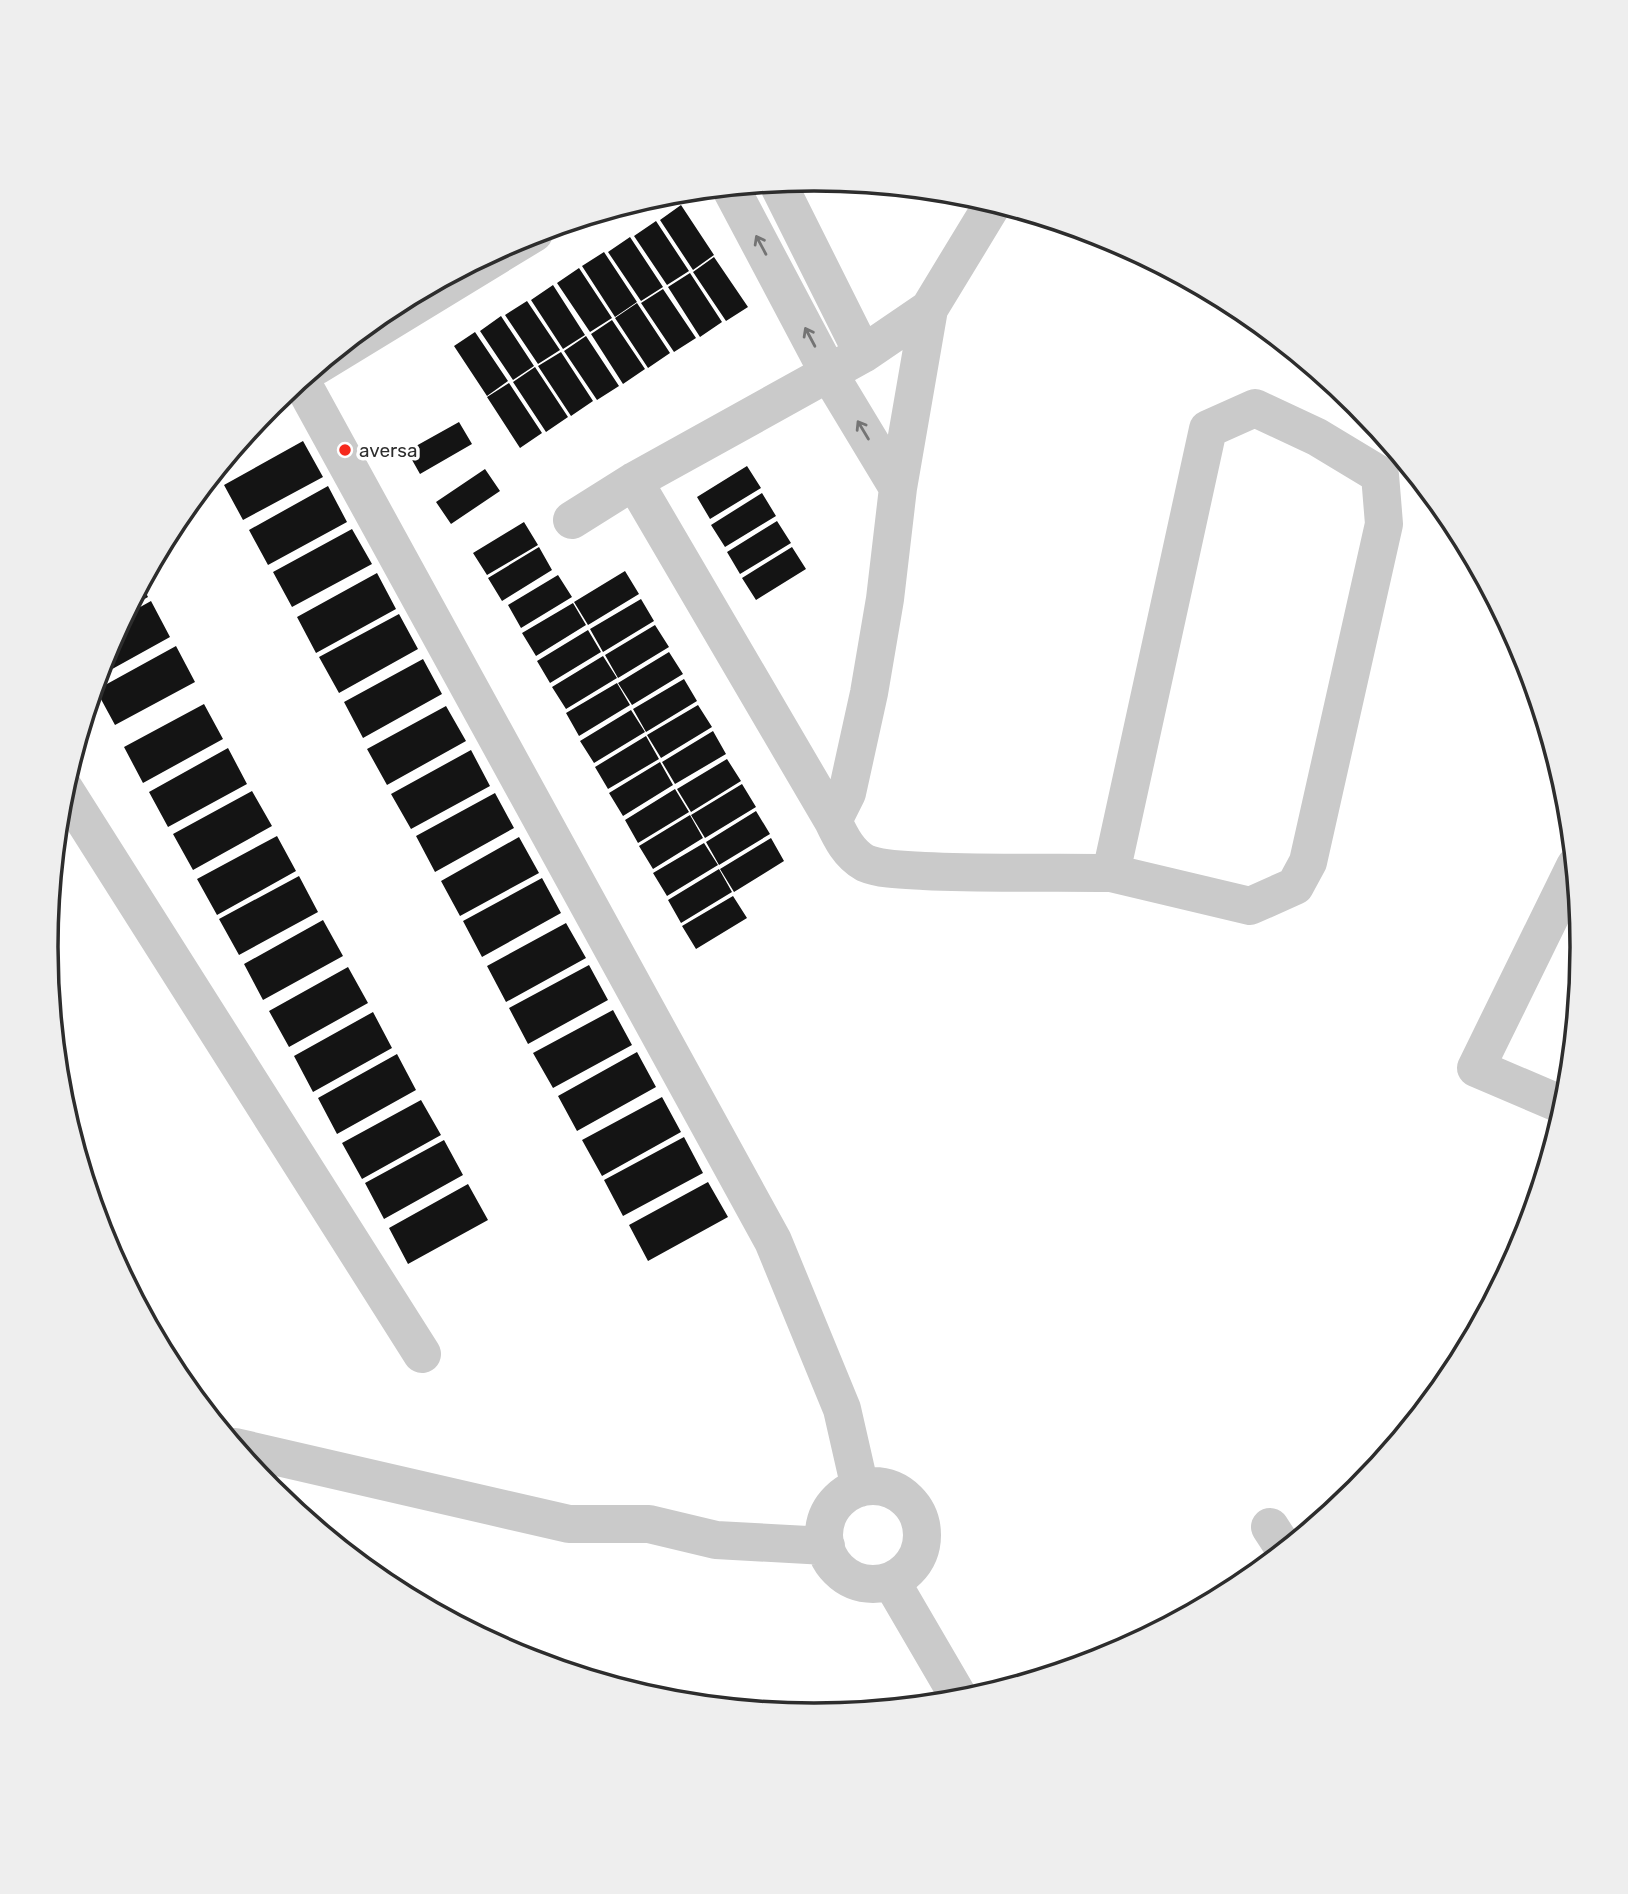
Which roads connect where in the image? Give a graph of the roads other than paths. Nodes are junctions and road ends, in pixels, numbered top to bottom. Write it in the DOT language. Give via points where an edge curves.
graph roads {
  1 [pos="782,192"];
  2 [pos="734,195"];
  3 [pos="988,212"];
  4 [pos="445,287"];
  5 [pos="929,309"];
  6 [pos="390,321"];
  7 [pos="863,354"];
  8 [pos="828,372"];
  9 [pos="305,388"];
  10 [pos="634,481"];
  11 [pos="898,488"];
  12 [pos="572,520"];
  13 [pos="72,801"];
  14 [pos="833,821"];
  15 [pos="1111,873"];
  16 [pos="1567,880"];
  17 [pos="1554,1101"];
  18 [pos="422,1354"];
  19 [pos="249,1450"];
  20 [pos="860,1488"];
  21 [pos="826,1546"];
  22 [pos="891,1581"];
  23 [pos="955,1690"];
  1 -- 7 [label="street"];
  8 -- 2 [label="street, one-way"];
  3 -- 5 [label="street"];
  4 -- 6 [label="street"];
  5 -- 7 [label="street"];
  5 -- 11 [label="street"];
  7 -- 8 [label="street"];
  8 -- 10 [label="street"];
  11 -- 8 [label="street, one-way"];
  9 -- 20 [label="street" via="774,1241 842,1409"];
  10 -- 12 [label="street"];
  10 -- 14 [label="street"];
  11 -- 14 [label="street" via="886,599 869,693 847,793"];
  13 -- 18 [label="street"];
  14 -- 15 [label="street" via="854,855 866,863 894,869"];
  15 -- 15 [label="street" via="1208,429 1255,408 1317,437 1380,475 1384,524 1308,862 1295,886 1250,906"];
  16 -- 17 [label="street" via="1476,1068"];
  19 -- 21 [label="street" via="569,1524 649,1524 716,1540"];
  20 -- 21 [label="street" via="848,1493 831,1511"];
  20 -- 22 [label="street" via="896,1492 919,1520 917,1556"];
  21 -- 22 [label="street" via="838,1569 857,1582"];
  22 -- 23 [label="street"];
}
